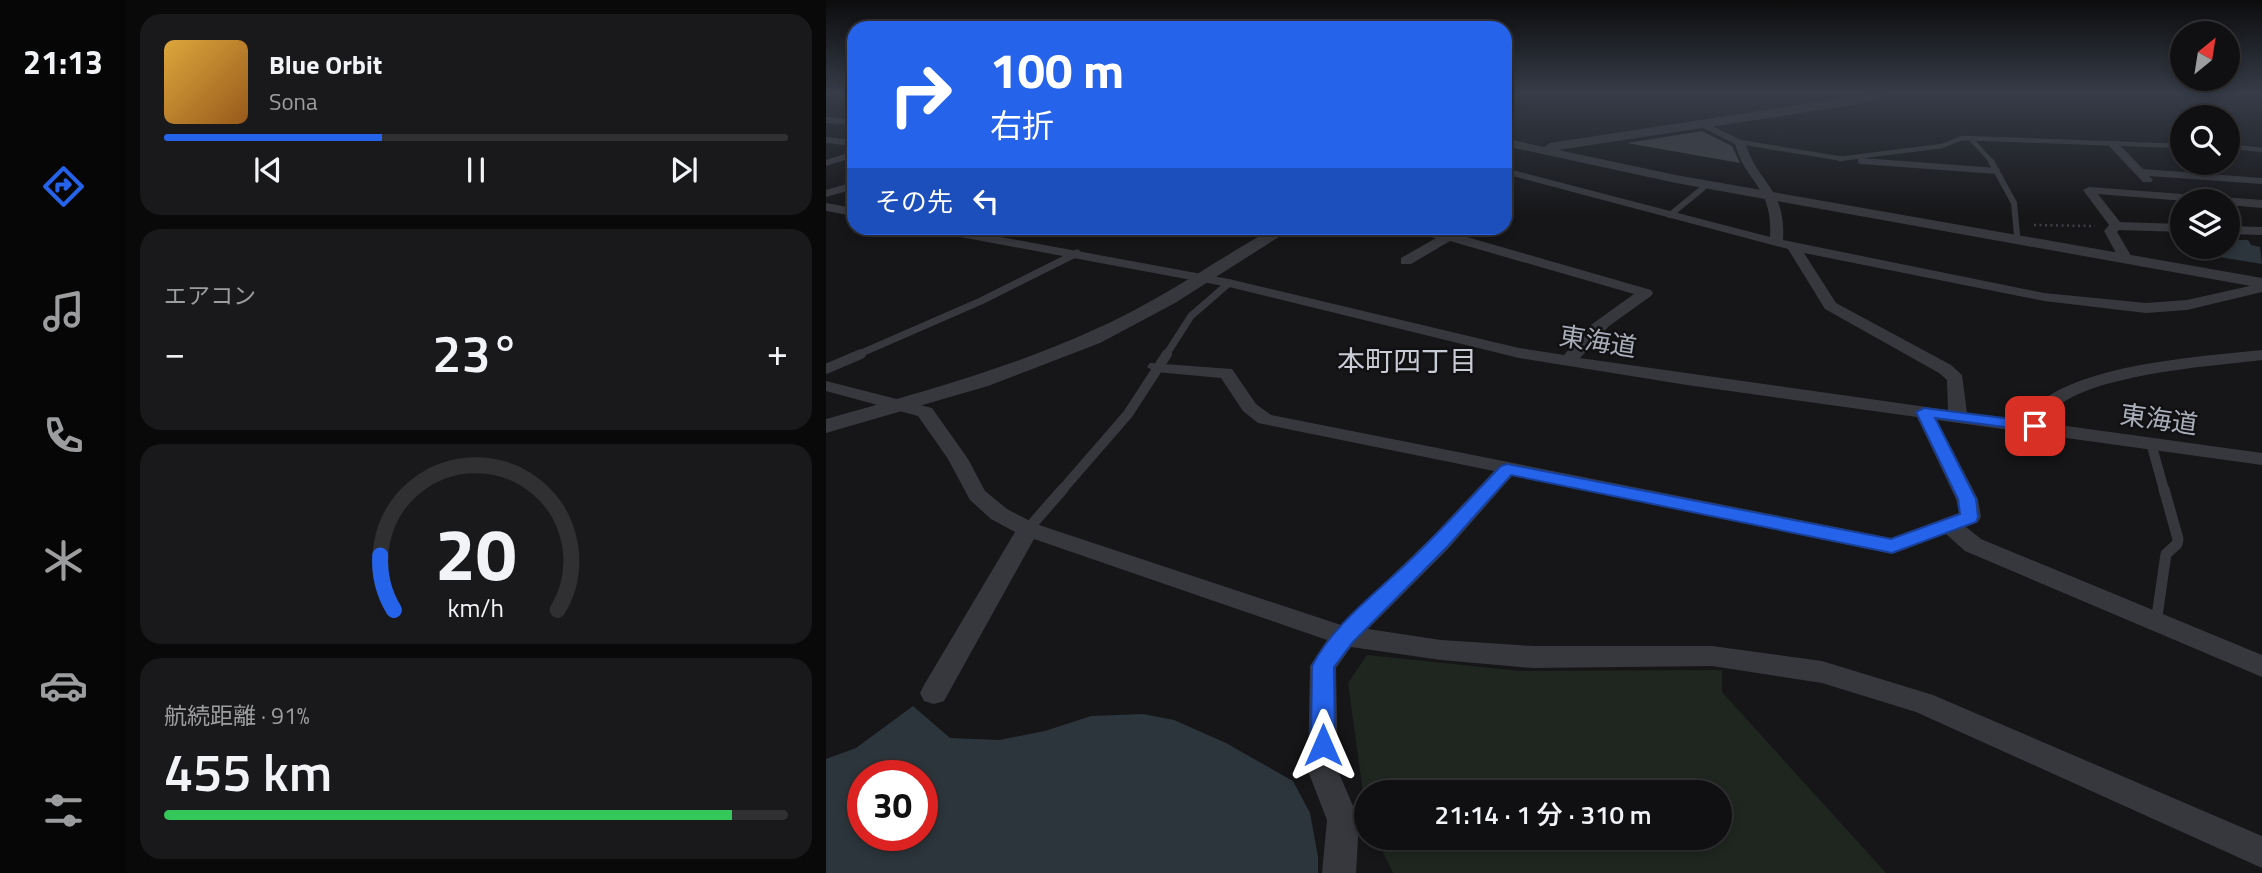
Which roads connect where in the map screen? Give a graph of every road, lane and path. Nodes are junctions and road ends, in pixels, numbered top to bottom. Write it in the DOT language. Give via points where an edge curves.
graph roads {
  1 [pos="1633,134"];
  2 [pos="1723,134"];
  3 [pos="1971,139"];
  4 [pos="826,140"];
  5 [pos="847,142"];
  6 [pos="1740,142"];
  7 [pos="2112,143"];
  8 [pos="1512,144"];
  9 [pos="2170,145"];
  10 [pos="2240,147"];
  11 [pos="1537,149"];
  12 [pos="2262,149"];
  13 [pos="1512,155"];
  14 [pos="847,156"];
  15 [pos="1839,159"];
  16 [pos="826,163"];
  17 [pos="1997,172"];
  18 [pos="2138,172"];
  19 [pos="1512,173"];
  20 [pos="2262,181"];
  21 [pos="847,187"];
  22 [pos="1703,188"];
  23 [pos="826,194"];
  24 [pos="2162,196"];
  25 [pos="1772,197"];
  26 [pos="2262,204"];
  27 [pos="826,207"];
  28 [pos="847,211"];
  29 [pos="1670,215"];
  30 [pos="2019,225"];
  31 [pos="2115,227"];
  32 [pos="2170,228"];
  33 [pos="2240,230"];
  34 [pos="2262,231"];
  35 [pos="974,235"];
  36 [pos="1273,235"];
  37 [pos="1443,235"];
  38 [pos="2017,235"];
  39 [pos="1448,236"];
  40 [pos="1776,243"];
  41 [pos="1793,247"];
  42 [pos="1077,253"];
  43 [pos="2126,259"];
  44 [pos="1406,261"];
  45 [pos="1204,278"];
  46 [pos="1229,283"];
  47 [pos="2262,283"];
  48 [pos="2262,355"];
  49 [pos="1569,361"];
  50 [pos="1156,367"];
  51 [pos="826,369"];
  52 [pos="826,386"];
  53 [pos="903,405"];
  54 [pos="1924,412"];
  55 [pos="1958,415"];
  56 [pos="826,426"];
  57 [pos="2035,426"];
  58 [pos="2151,443"];
  59 [pos="2262,459"];
  60 [pos="1507,469"];
  61 [pos="1951,526"];
  62 [pos="1028,529"];
  63 [pos="2156,623"];
  64 [pos="1345,636"];
  65 [pos="2262,666"];
  66 [pos="934,693"];
  67 [pos="2262,852"];
  68 [pos="1339,873"];
  1 -- 11 [label="street"];
  2 -- 6 [label="street"];
  3 -- 7 [label="lane"];
  3 -- 15 [label="lane"];
  3 -- 17 [label="lane"];
  4 -- 5 [label="street"];
  6 -- 15 [label="lane"];
  6 -- 25 [label="street" via="1743,156"];
  7 -- 9 [label="lane"];
  7 -- 18 [label="street"];
  8 -- 11 [label="street"];
  10 -- 12 [label="lane"];
  11 -- 13 [label="street"];
  11 -- 25 [label="street"];
  14 -- 16 [label="street"];
  15 -- 17 [label="lane"];
  17 -- 30 [label="lane" via="2010,194"];
  18 -- 20 [label="street"];
  18 -- 24 [label="street"];
  19 -- 29 [label="street"];
  21 -- 23 [label="street"];
  22 -- 29 [label="lane"];
  24 -- 26 [label="street"];
  24 -- 31 [label="street" via="2089,190"];
  25 -- 40 [label="street"];
  25 -- 43 [label="street"];
  27 -- 28 [label="street"];
  29 -- 40 [label="street"];
  30 -- 31 [label="path"];
  30 -- 38 [label="lane"];
  31 -- 32 [label="street"];
  31 -- 43 [label="street" via="2110,231"];
  33 -- 34 [label="street"];
  35 -- 42 [label="street, 東海道"];
  36 -- 45 [label="street"];
  37 -- 39 [label="street"];
  39 -- 44 [label="street"];
  39 -- 49 [label="street" via="1646,293 1592,330"];
  40 -- 41 [label="street"];
  41 -- 47 [label="street" via="2013,292 2119,306 2187,305 2259,288"];
  41 -- 55 [label="street" via="1829,306 1956,379"];
  42 -- 45 [label="street, 東海道"];
  42 -- 51 [label="lane"];
  43 -- 47 [label="street"];
  45 -- 46 [label="street, 東海道"];
  45 -- 53 [label="street" via="1090,340 992,378"];
  46 -- 49 [label="street, 東海道"];
  46 -- 50 [label="lane" via="1191,316"];
  48 -- 57 [label="street" via="2073,387 2041,410"];
  49 -- 54 [label="street, 東海道"];
  50 -- 60 [label="street" via="1226,373 1250,411 1268,422"];
  50 -- 62 [label="lane" via="1128,414"];
  52 -- 53 [label="street"];
  53 -- 56 [label="street"];
  53 -- 62 [label="street" via="925,412 977,495 999,514"];
  54 -- 55 [label="street, 東海道"];
  54 -- 61 [label="street" via="1967,499 1969,517"];
  55 -- 57 [label="street, 東海道"];
  57 -- 58 [label="street, 東海道"];
  58 -- 59 [label="street, 東海道"];
  58 -- 63 [label="lane" via="2178,539 2166,554"];
  60 -- 61 [label="street" via="1892,546"];
  60 -- 64 [label="street"];
  61 -- 63 [label="street" via="1973,545"];
  62 -- 64 [label="street"];
  62 -- 66 [label="street"];
  63 -- 65 [label="street"];
  64 -- 67 [label="street" via="1533,657 1712,656 1822,671 1923,703"];
  64 -- 68 [label="street" via="1323,666 1323,771 1343,821"];
}
